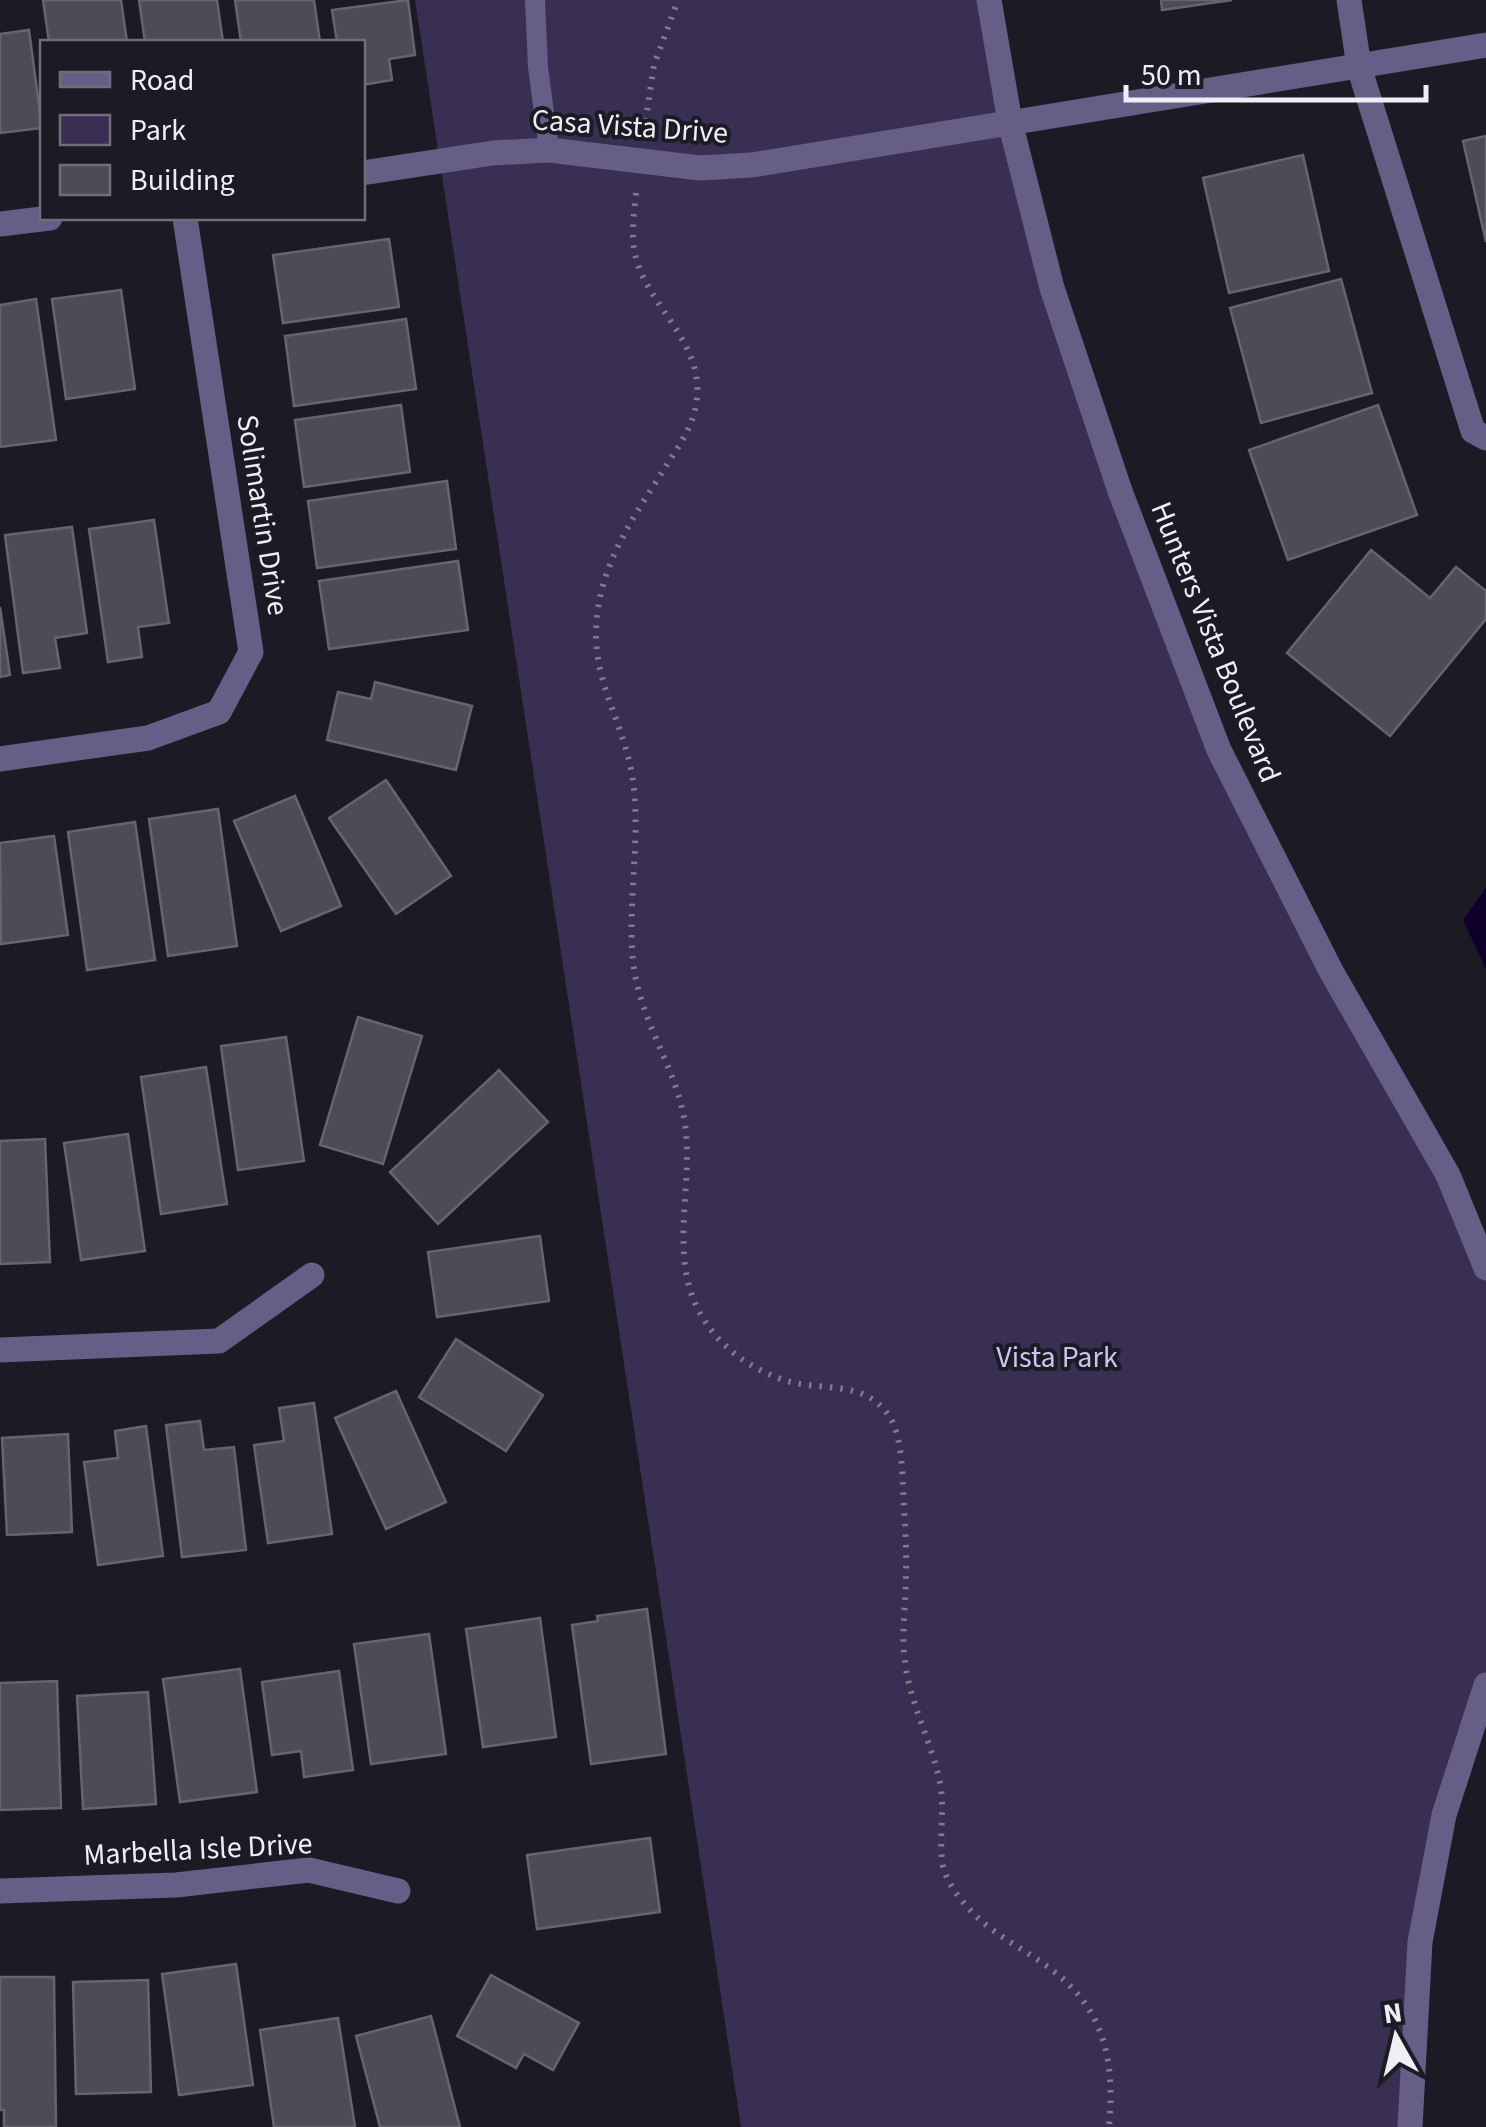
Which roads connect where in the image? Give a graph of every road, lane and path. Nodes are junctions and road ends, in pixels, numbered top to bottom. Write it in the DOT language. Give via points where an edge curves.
graph roads {
  1 [pos="534,0"];
  2 [pos="678,0"];
  3 [pos="989,0"];
  4 [pos="1349,0"];
  5 [pos="1486,45"];
  6 [pos="1359,67"];
  7 [pos="1010,122"];
  8 [pos="549,150"];
  9 [pos="639,162"];
  10 [pos="365,173"];
  11 [pos="40,219"];
  12 [pos="184,220"];
  13 [pos="0,224"];
  14 [pos="1486,438"];
  15 [pos="0,759"];
  16 [pos="1486,1268"];
  17 [pos="312,1275"];
  18 [pos="0,1350"];
  19 [pos="1486,1684"];
  20 [pos="0,1891"];
  21 [pos="398,1891"];
  22 [pos="1109,2127"];
  23 [pos="1410,2127"];
  1 -- 8 [label="lane"];
  2 -- 9 [label="path" via="654,65"];
  3 -- 7 [label="street, Hunters Vista Boulevard"];
  4 -- 6 [label="street"];
  5 -- 6 [label="street, Casa Vista Drive"];
  6 -- 7 [label="street, Casa Vista Drive"];
  6 -- 14 [label="street" via="1472,431"];
  7 -- 9 [label="street, Casa Vista Drive" via="752,165"];
  7 -- 16 [label="street, Hunters Vista Boulevard" via="1064,324 1218,750 1331,971 1448,1175"];
  8 -- 9 [label="street, Casa Vista Drive"];
  8 -- 10 [label="street, Casa Vista Drive"];
  9 -- 22 [label="path" via="632,235 637,264 686,343 697,397 690,426 622,536 601,591 594,640 637,811 634,965 645,1015 684,1112 689,1163 683,1256 694,1300 713,1335 745,1362 788,1382 849,1387 876,1402 893,1422 902,1464 904,1659 940,1782 944,1867 956,1896 982,1922 1056,1973 1091,2008 1107,2048"];
  11 -- 13 [label="street"];
  12 -- 15 [label="street, Solimartin Drive" via="251,652 220,712 148,738"];
  17 -- 18 [label="street" via="219,1341"];
  19 -- 23 [label="street" via="1444,1814 1420,1942"];
  20 -- 21 [label="street, Marbella Isle Drive" via="176,1885 309,1870"];
}
